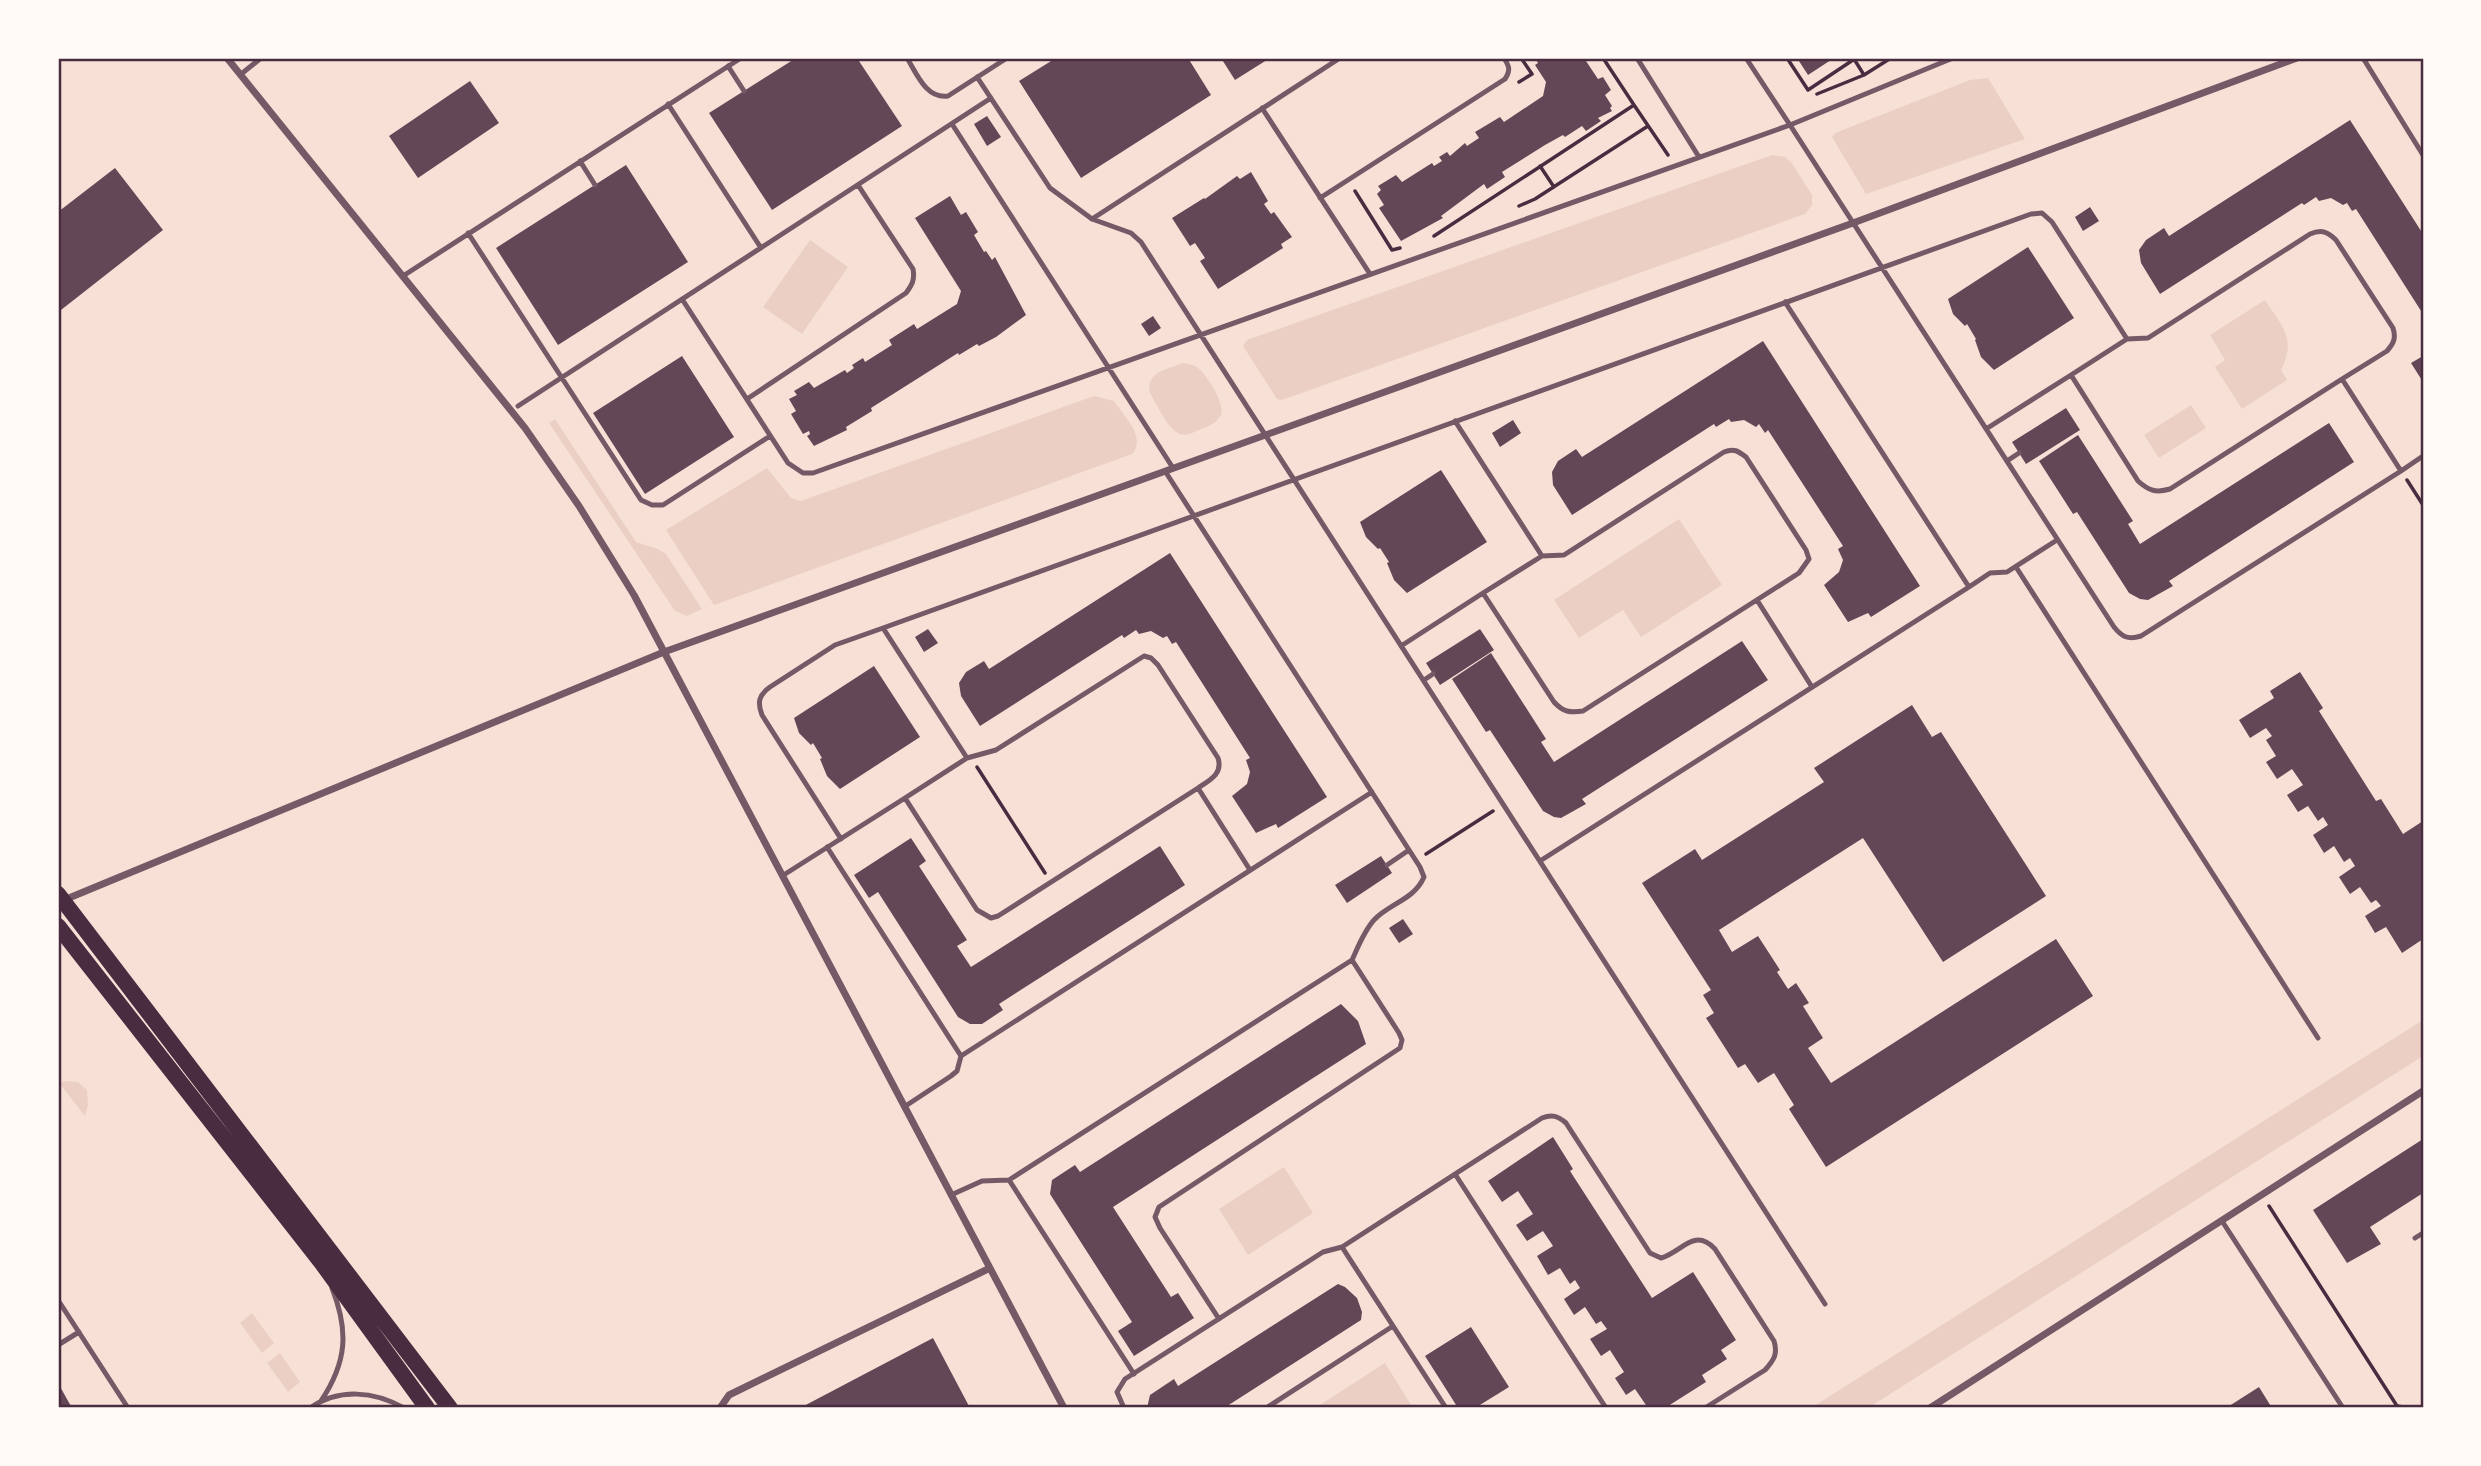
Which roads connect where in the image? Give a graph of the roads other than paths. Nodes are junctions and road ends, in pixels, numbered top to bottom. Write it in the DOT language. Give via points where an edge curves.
graph roads {
  1 [pos="227,58"];
  2 [pos="261,58"];
  3 [pos="741,58"];
  4 [pos="907,58"];
  5 [pos="1007,58"];
  6 [pos="1340,58"];
  7 [pos="1504,58"];
  8 [pos="1637,58"];
  9 [pos="1746,58"];
  10 [pos="1953,58"];
  11 [pos="2297,58"];
  12 [pos="2363,58"];
  13 [pos="731,62"];
  14 [pos="240,75"];
  15 [pos="977,77"];
  16 [pos="744,91"];
  17 [pos="991,98"];
  18 [pos="668,104"];
  19 [pos="1262,108"];
  20 [pos="952,124"];
  21 [pos="1790,125"];
  22 [pos="2423,155"];
  23 [pos="1699,157"];
  24 [pos="580,161"];
  25 [pos="595,185"];
  26 [pos="858,185"];
  27 [pos="1320,198"];
  28 [pos="1092,219"];
  29 [pos="1853,223"];
  30 [pos="468,233"];
  31 [pos="761,248"];
  32 [pos="1882,267"];
  33 [pos="1370,274"];
  34 [pos="402,276"];
  35 [pos="682,299"];
  36 [pos="1785,302"];
  37 [pos="1200,335"];
  38 [pos="2127,339"];
  39 [pos="1108,368"];
  40 [pos="2071,375"];
  41 [pos="561,378"];
  42 [pos="2342,379"];
  43 [pos="747,399"];
  44 [pos="518,406"];
  45 [pos="1455,421"];
  46 [pos="1986,429"];
  47 [pos="1265,434"];
  48 [pos="770,436"];
  49 [pos="2019,453"];
  50 [pos="2423,456"];
  51 [pos="2007,461"];
  52 [pos="1169,470"];
  53 [pos="2401,471"];
  54 [pos="1294,479"];
  55 [pos="1194,516"];
  56 [pos="2057,540"];
  57 [pos="1542,555"];
  58 [pos="2016,567"];
  59 [pos="1969,587"];
  60 [pos="1483,593"];
  61 [pos="1757,600"];
  62 [pos="883,628"];
  63 [pos="1401,646"];
  64 [pos="664,652"];
  65 [pos="1433,674"];
  66 [pos="1423,680"];
  67 [pos="1812,687"];
  68 [pos="969,757"];
  69 [pos="1198,788"];
  70 [pos="1372,792"];
  71 [pos="905,798"];
  72 [pos="841,839"];
  73 [pos="827,847"];
  74 [pos="1409,850"];
  75 [pos="1540,862"];
  76 [pos="1387,865"];
  77 [pos="1250,870"];
  78 [pos="782,876"];
  79 [pos="861,886"];
  80 [pos="855,891"];
  81 [pos="60,897"];
  82 [pos="58,926"];
  83 [pos="1352,960"];
  84 [pos="2318,1038"];
  85 [pos="961,1056"];
  86 [pos="2423,1091"];
  87 [pos="904,1107"];
  88 [pos="1455,1174"];
  89 [pos="1009,1180"];
  90 [pos="951,1195"];
  91 [pos="2222,1221"];
  92 [pos="2423,1233"];
  93 [pos="2415,1238"];
  94 [pos="1342,1247"];
  95 [pos="321,1262"];
  96 [pos="990,1268"];
  97 [pos="58,1300"];
  98 [pos="1825,1304"];
  99 [pos="1219,1319"];
  100 [pos="1393,1326"];
  101 [pos="79,1332"];
  102 [pos="1126,1344"];
  103 [pos="58,1345"];
  104 [pos="1118,1349"];
  105 [pos="1134,1374"];
  106 [pos="321,1401"];
  107 [pos="128,1408"];
  108 [pos="310,1408"];
  109 [pos="404,1408"];
  110 [pos="427,1408"];
  111 [pos="450,1408"];
  112 [pos="720,1408"];
  113 [pos="1064,1408"];
  114 [pos="1124,1408"];
  115 [pos="1266,1408"];
  116 [pos="1446,1408"];
  117 [pos="1606,1408"];
  118 [pos="1705,1408"];
  119 [pos="1930,1408"];
  120 [pos="2343,1408"];
  1 -- 14 [label="street"];
  2 -- 14 [label="lane"];
  3 -- 13 [label="lane"];
  4 -- 15 [label="lane" via="926,88 940,97"];
  5 -- 15 [label="lane"];
  6 -- 19 [label="lane"];
  7 -- 27 [label="lane" via="1509,72 1505,79"];
  8 -- 23 [label="lane"];
  9 -- 21 [label="lane"];
  10 -- 21 [label="lane"];
  11 -- 29 [label="street"];
  12 -- 22 [label="lane"];
  13 -- 16 [label="lane"];
  13 -- 18 [label="lane"];
  14 -- 34 [label="street"];
  15 -- 17 [label="lane"];
  17 -- 20 [label="lane"];
  17 -- 28 [label="lane" via="1050,188"];
  18 -- 24 [label="lane"];
  18 -- 31 [label="lane"];
  19 -- 27 [label="lane"];
  19 -- 28 [label="lane"];
  20 -- 26 [label="lane"];
  20 -- 39 [label="lane"];
  21 -- 23 [label="lane"];
  21 -- 29 [label="lane"];
  23 -- 33 [label="lane"];
  24 -- 25 [label="lane"];
  24 -- 30 [label="lane"];
  26 -- 31 [label="lane"];
  26 -- 43 [label="lane" via="913,270 912,286"];
  27 -- 33 [label="lane"];
  28 -- 37 [label="lane" via="1131,233 1141,242"];
  29 -- 32 [label="lane"];
  29 -- 47 [label="street"];
  30 -- 34 [label="lane"];
  30 -- 41 [label="lane"];
  31 -- 35 [label="lane"];
  32 -- 36 [label="lane"];
  32 -- 38 [label="lane" via="2042,213"];
  32 -- 46 [label="lane"];
  33 -- 37 [label="lane"];
  34 -- 64 [label="street" via="525,428 579,506"];
  35 -- 41 [label="lane"];
  35 -- 43 [label="lane"];
  36 -- 45 [label="lane"];
  36 -- 59 [label="lane"];
  37 -- 39 [label="lane"];
  37 -- 47 [label="lane"];
  38 -- 40 [label="lane"];
  38 -- 42 [label="lane" via="2148,338 2310,234 2327,232 2396,336 2387,351"];
  39 -- 48 [label="lane" via="814,473 795,469"];
  39 -- 52 [label="lane"];
  40 -- 42 [label="lane" via="2138,481 2158,493"];
  40 -- 46 [label="lane"];
  41 -- 44 [label="lane"];
  41 -- 48 [label="lane" via="634,491 652,505 663,505"];
  42 -- 53 [label="lane"];
  43 -- 48 [label="lane"];
  45 -- 54 [label="lane"];
  45 -- 57 [label="lane"];
  46 -- 51 [label="lane"];
  47 -- 52 [label="street"];
  47 -- 54 [label="lane"];
  49 -- 51 [label="lane"];
  50 -- 53 [label="lane"];
  51 -- 56 [label="lane"];
  52 -- 55 [label="lane"];
  52 -- 64 [label="street"];
  53 -- 56 [label="lane" via="2131,639 2113,627"];
  54 -- 55 [label="lane"];
  54 -- 63 [label="lane"];
  55 -- 62 [label="lane"];
  55 -- 70 [label="lane"];
  56 -- 58 [label="lane"];
  57 -- 60 [label="lane"];
  57 -- 61 [label="lane" via="1564,555 1724,452 1738,450 1809,559 1799,573"];
  58 -- 59 [label="lane" via="1990,573"];
  58 -- 84 [label="lane"];
  59 -- 67 [label="lane"];
  60 -- 61 [label="lane" via="1554,702 1572,713 1583,711"];
  60 -- 63 [label="lane"];
  61 -- 67 [label="lane"];
  62 -- 68 [label="lane"];
  62 -- 72 [label="lane" via="835,645 761,693 758,704"];
  63 -- 66 [label="lane"];
  64 -- 78 [label="street"];
  64 -- 81 [label="street"];
  65 -- 66 [label="lane"];
  66 -- 75 [label="lane"];
  67 -- 75 [label="lane"];
  68 -- 69 [label="lane" via="996,750 1144,656 1158,665 1218,758 1218,772"];
  68 -- 71 [label="lane"];
  69 -- 71 [label="lane" via="991,918 983,915"];
  69 -- 77 [label="lane"];
  70 -- 74 [label="lane"];
  70 -- 77 [label="lane"];
  71 -- 72 [label="lane"];
  72 -- 73 [label="lane"];
  73 -- 78 [label="lane"];
  73 -- 80 [label="lane"];
  74 -- 76 [label="lane"];
  74 -- 83 [label="lane" via="1424,877 1420,887 1373,921"];
  75 -- 98 [label="lane"];
  77 -- 85 [label="lane"];
  78 -- 87 [label="street"];
  79 -- 80 [label="lane"];
  80 -- 85 [label="lane"];
  81 -- 111 [label="highway"];
  82 -- 95 [label="highway"];
  83 -- 89 [label="lane"];
  83 -- 99 [label="lane" via="1399,1033 1400,1048 1159,1207 1155,1217"];
  85 -- 87 [label="lane" via="957,1071"];
  86 -- 91 [label="street"];
  87 -- 90 [label="street"];
  88 -- 94 [label="lane"];
  88 -- 117 [label="lane"];
  88 -- 118 [label="lane" via="1542,1118 1558,1116 1650,1253 1661,1258 1690,1242 1707,1241 1777,1351 1765,1370"];
  89 -- 90 [label="lane" via="982,1181"];
  89 -- 104 [label="lane"];
  90 -- 96 [label="street"];
  91 -- 119 [label="street"];
  91 -- 120 [label="lane"];
  92 -- 93 [label="lane"];
  94 -- 99 [label="lane" via="1323,1252"];
  94 -- 100 [label="lane"];
  95 -- 106 [label="lane" via="340,1307 344,1331 341,1360"];
  95 -- 110 [label="highway"];
  96 -- 112 [label="street" via="729,1395"];
  96 -- 113 [label="street"];
  97 -- 101 [label="lane"];
  99 -- 105 [label="lane"];
  100 -- 115 [label="lane"];
  100 -- 116 [label="lane"];
  101 -- 103 [label="lane"];
  101 -- 107 [label="lane"];
  102 -- 104 [label="lane"];
  104 -- 105 [label="lane"];
  105 -- 114 [label="lane" via="1121,1383 1118,1392"];
  106 -- 108 [label="lane"];
  106 -- 109 [label="lane" via="370,1394"];
}
